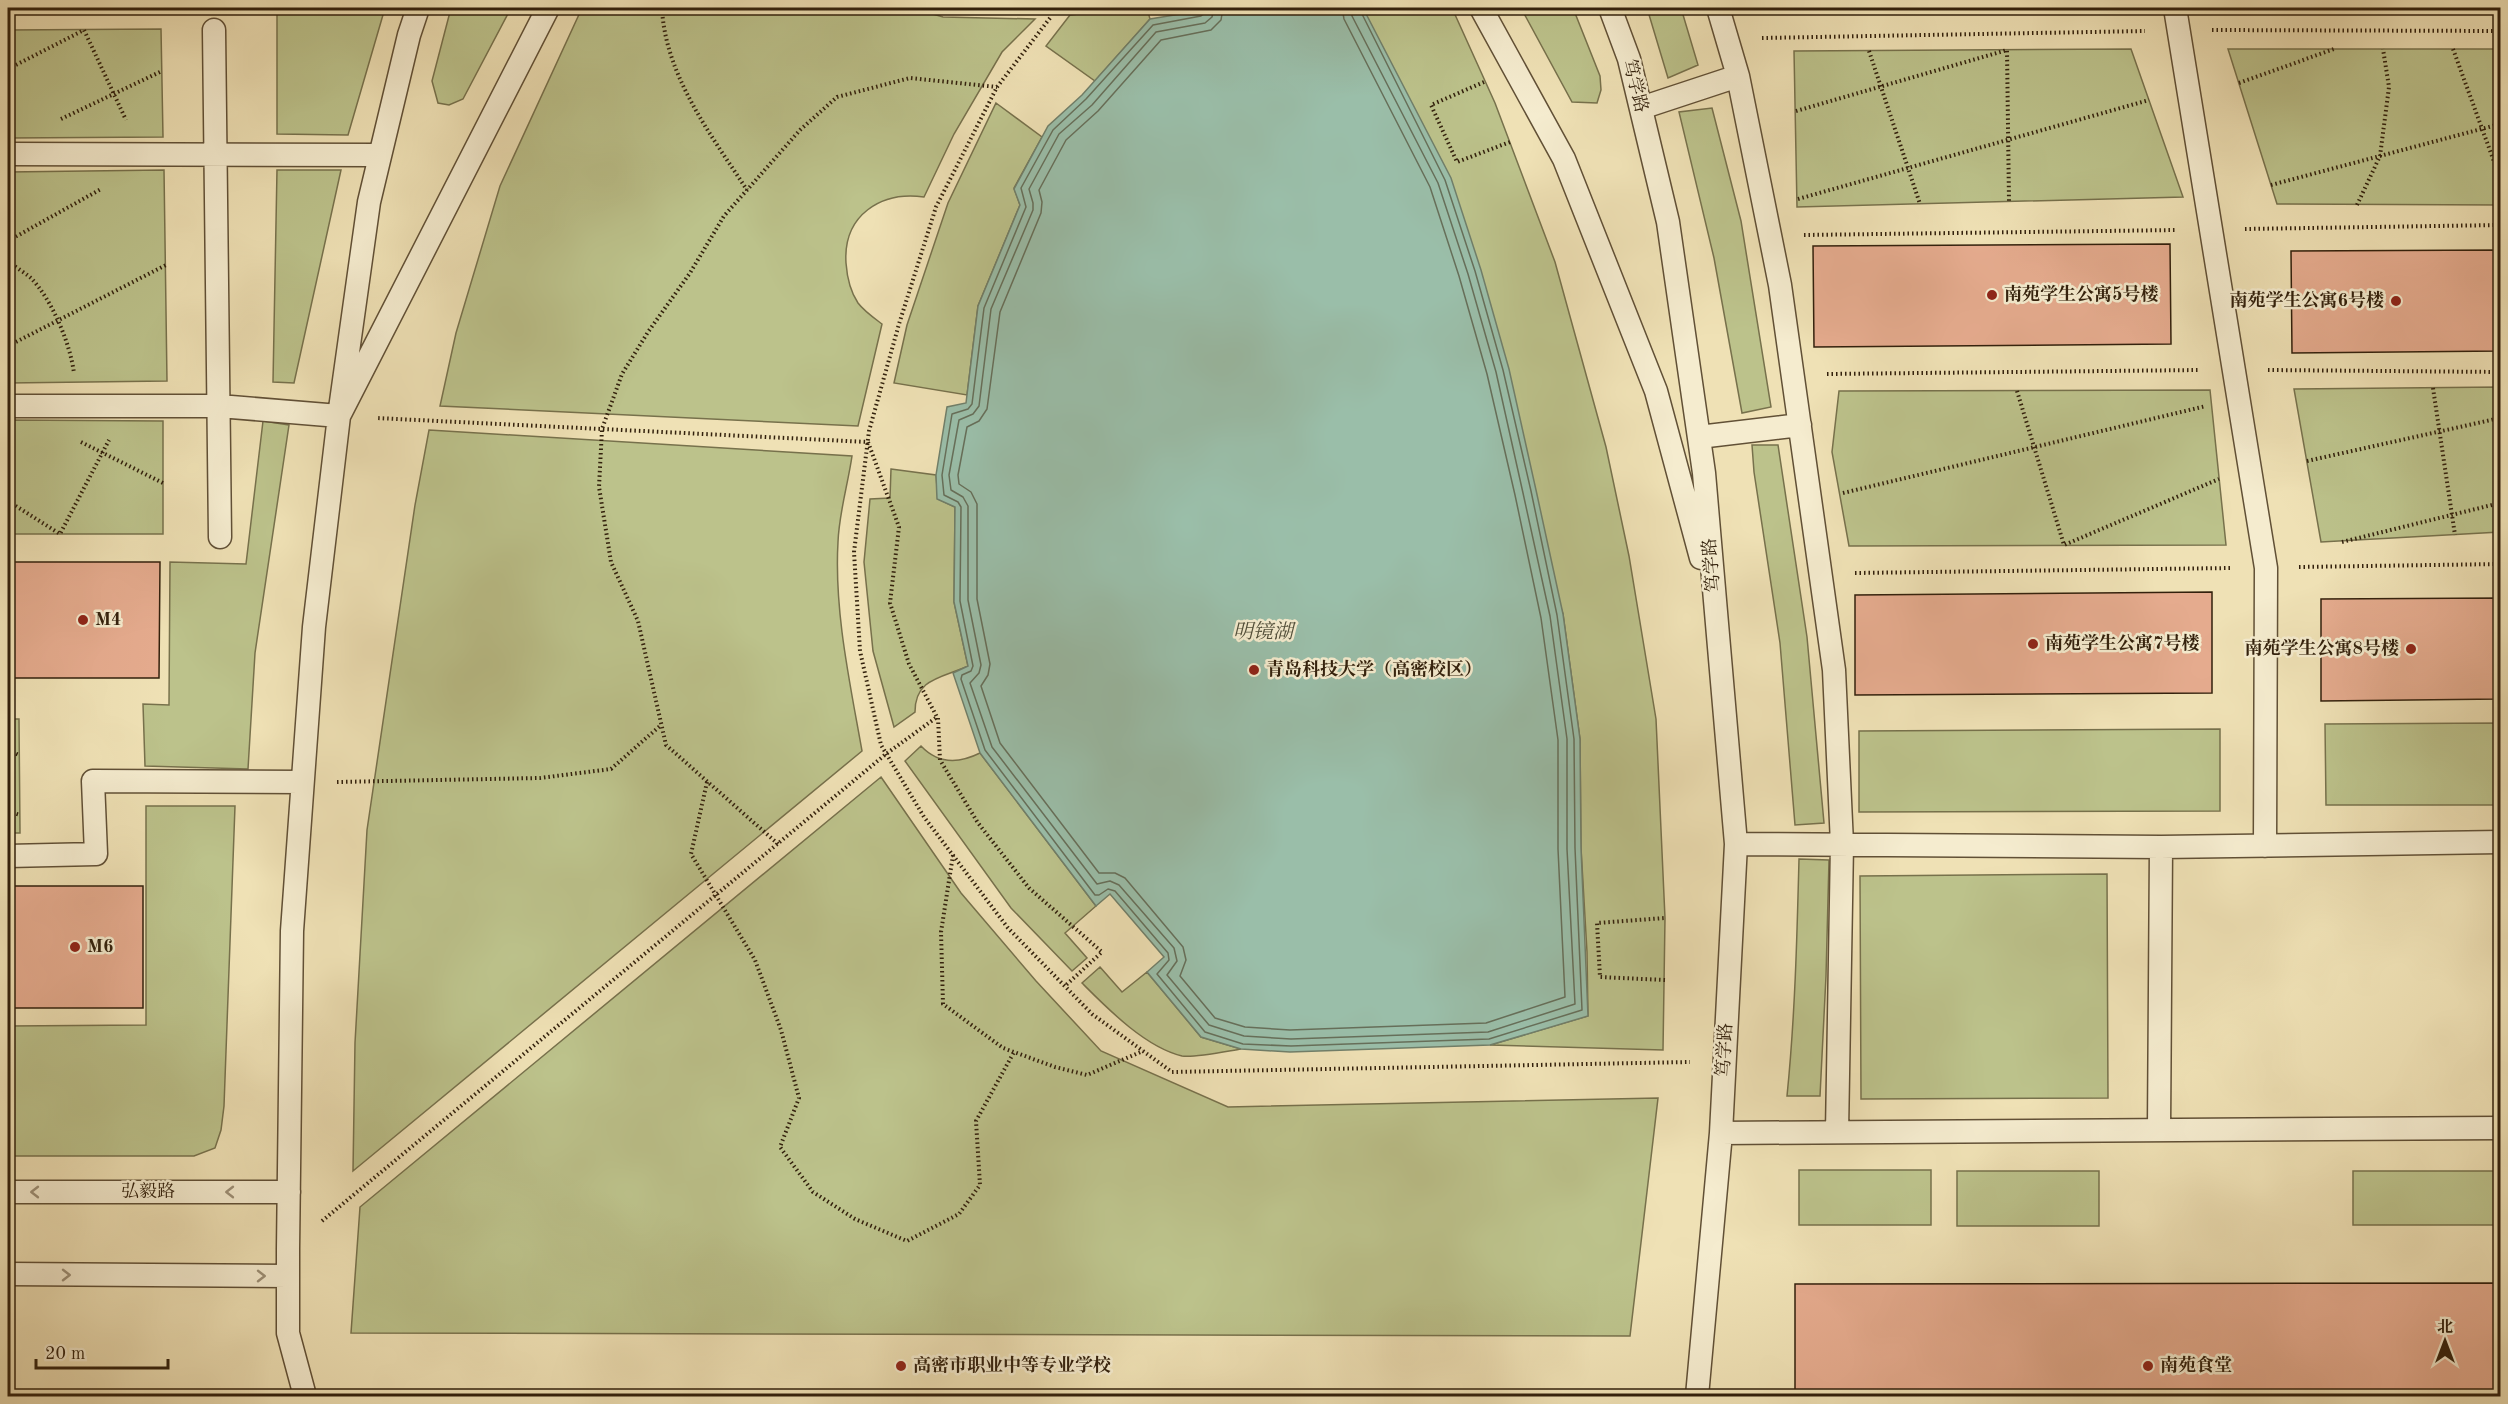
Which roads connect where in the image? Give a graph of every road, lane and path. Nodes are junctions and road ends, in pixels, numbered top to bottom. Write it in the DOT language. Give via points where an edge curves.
graph roads {
  1 [pos="418,8"];
  2 [pos="548,8"];
  3 [pos="662,8"];
  4 [pos="1481,8"];
  5 [pos="1611,8"];
  6 [pos="1718,8"];
  7 [pos="2175,8"];
  8 [pos="1050,18"];
  9 [pos="214,30"];
  10 [pos="2180,30"];
  11 [pos="2500,31"];
  12 [pos="2334,49"];
  13 [pos="2383,49"];
  14 [pos="2453,49"];
  15 [pos="1869,51"];
  16 [pos="1732,53"];
  17 [pos="8,69"];
  18 [pos="162,71"];
  19 [pos="1738,76"];
  20 [pos="1485,81"];
  21 [pos="2239,83"];
  22 [pos="997,87"];
  23 [pos="1881,87"];
  24 [pos="114,94"];
  25 [pos="2149,100"];
  26 [pos="1641,108"];
  27 [pos="1796,111"];
  28 [pos="51,123"];
  29 [pos="2500,124"];
  30 [pos="129,126"];
  31 [pos="2482,129"];
  32 [pos="2008,140"];
  33 [pos="1510,142"];
  34 [pos="8,154"];
  35 [pos="216,155"];
  36 [pos="380,155"];
  37 [pos="2380,156"];
  38 [pos="1908,168"];
  39 [pos="2500,178"];
  40 [pos="2271,185"];
  41 [pos="106,187"];
  42 [pos="747,190"];
  43 [pos="1797,199"];
  44 [pos="2009,202"];
  45 [pos="1920,204"];
  46 [pos="2357,205"];
  47 [pos="2500,225"];
  48 [pos="2212,230"];
  49 [pos="1770,235"];
  50 [pos="8,241"];
  51 [pos="8,261"];
  52 [pos="166,265"];
  53 [pos="59,320"];
  54 [pos="8,346"];
  55 [pos="2234,370"];
  56 [pos="2500,372"];
  57 [pos="1793,375"];
  58 [pos="76,383"];
  59 [pos="2433,388"];
  60 [pos="2017,391"];
  61 [pos="2212,405"];
  62 [pos="8,406"];
  63 [pos="219,406"];
  64 [pos="339,416"];
  65 [pos="2500,418"];
  66 [pos="1800,425"];
  67 [pos="602,429"];
  68 [pos="2439,432"];
  69 [pos="111,437"];
  70 [pos="1699,437"];
  71 [pos="75,439"];
  72 [pos="868,442"];
  73 [pos="2034,447"];
  74 [pos="102,453"];
  75 [pos="2307,461"];
  76 [pos="2219,479"];
  77 [pos="163,483"];
  78 [pos="1839,494"];
  79 [pos="8,501"];
  80 [pos="2500,503"];
  81 [pos="2452,515"];
  82 [pos="2455,535"];
  83 [pos="220,537"];
  84 [pos="2342,542"];
  85 [pos="2500,564"];
  86 [pos="2266,568"];
  87 [pos="1821,573"];
  88 [pos="1716,614"];
  89 [pos="938,717"];
  90 [pos="661,725"];
  91 [pos="8,750"];
  92 [pos="886,754"];
  93 [pos="19,755"];
  94 [pos="707,781"];
  95 [pos="302,782"];
  96 [pos="8,811"];
  97 [pos="20,815"];
  98 [pos="2500,842"];
  99 [pos="778,844"];
  100 [pos="1736,844"];
  101 [pos="1842,844"];
  102 [pos="2265,846"];
  103 [pos="2162,847"];
  104 [pos="953,855"];
  105 [pos="8,856"];
  106 [pos="715,896"];
  107 [pos="1665,918"];
  108 [pos="1665,980"];
  109 [pos="1065,986"];
  110 [pos="1143,1051"];
  111 [pos="1014,1052"];
  112 [pos="1724,1061"];
  113 [pos="2500,1128"];
  114 [pos="2158,1129"];
  115 [pos="1837,1132"];
  116 [pos="1721,1133"];
  117 [pos="8,1192"];
  118 [pos="289,1192"];
  119 [pos="288,1249"];
  120 [pos="8,1274"];
  121 [pos="288,1276"];
  122 [pos="305,1396"];
  123 [pos="1697,1396"];
  1 -- 36 [label="lane"];
  2 -- 64 [label="lane"];
  3 -- 42 [label="path" via="663,32 687,94"];
  4 -- 88 [label="lane" via="1564,159 1656,392"];
  5 -- 26 [label="lane, 笃学路"];
  6 -- 16 [label="lane"];
  7 -- 10 [label="lane"];
  8 -- 22 [label="path"];
  9 -- 35 [label="lane"];
  10 -- 11 [label="path"];
  10 -- 16 [label="path" via="1758,38"];
  10 -- 48 [label="lane"];
  12 -- 21 [label="path"];
  13 -- 37 [label="path" via="2389,87"];
  14 -- 31 [label="path"];
  15 -- 23 [label="path"];
  16 -- 19 [label="lane"];
  17 -- 24 [label="path" via="84,30"];
  18 -- 24 [label="path"];
  19 -- 26 [label="lane"];
  19 -- 49 [label="lane"];
  20 -- 33 [label="path" via="1431,105 1457,162"];
  22 -- 42 [label="path" via="910,78 837,98 800,130"];
  22 -- 72 [label="path" via="936,207 898,324"];
  23 -- 27 [label="path"];
  23 -- 32 [label="path" via="2007,50"];
  23 -- 38 [label="path"];
  24 -- 28 [label="path"];
  24 -- 30 [label="path"];
  25 -- 32 [label="path"];
  26 -- 70 [label="lane, 笃学路" via="1668,222"];
  29 -- 31 [label="path"];
  31 -- 37 [label="path"];
  31 -- 39 [label="path"];
  32 -- 38 [label="path"];
  32 -- 44 [label="path"];
  34 -- 35 [label="lane"];
  35 -- 36 [label="lane"];
  35 -- 63 [label="lane"];
  36 -- 64 [label="lane" via="369,202"];
  37 -- 40 [label="path"];
  37 -- 46 [label="path"];
  38 -- 43 [label="path"];
  38 -- 45 [label="path"];
  41 -- 50 [label="path"];
  42 -- 67 [label="path" via="724,216 632,357"];
  47 -- 48 [label="path"];
  48 -- 49 [label="path"];
  48 -- 55 [label="lane"];
  49 -- 57 [label="lane"];
  51 -- 53 [label="path" via="31,278"];
  52 -- 53 [label="path"];
  53 -- 54 [label="path"];
  53 -- 58 [label="path" via="72,356"];
  55 -- 56 [label="path"];
  55 -- 57 [label="path"];
  55 -- 86 [label="lane"];
  57 -- 66 [label="lane"];
  59 -- 68 [label="path"];
  60 -- 73 [label="path"];
  61 -- 73 [label="path"];
  62 -- 63 [label="lane"];
  63 -- 64 [label="lane"];
  63 -- 83 [label="lane"];
  64 -- 67 [label="path"];
  64 -- 95 [label="lane" via="314,627"];
  65 -- 68 [label="path"];
  66 -- 70 [label="lane"];
  66 -- 87 [label="lane"];
  67 -- 72 [label="path"];
  67 -- 90 [label="path" via="599,487 611,562 638,621"];
  68 -- 75 [label="path"];
  68 -- 81 [label="path"];
  69 -- 74 [label="path"];
  70 -- 88 [label="lane, 笃学路"];
  71 -- 74 [label="path"];
  72 -- 89 [label="path" via="899,527 890,603 909,664"];
  72 -- 92 [label="path" via="854,552 860,651"];
  73 -- 76 [label="path" via="2064,545"];
  73 -- 78 [label="path"];
  74 -- 77 [label="path"];
  74 -- 79 [label="path" via="60,534"];
  80 -- 81 [label="path"];
  81 -- 82 [label="path"];
  81 -- 84 [label="path"];
  85 -- 86 [label="path"];
  86 -- 87 [label="path"];
  86 -- 102 [label="lane"];
  87 -- 101 [label="lane" via="1834,670"];
  88 -- 100 [label="lane, 笃学路"];
  89 -- 92 [label="path"];
  89 -- 109 [label="path" via="940,760 978,823 1029,888 1102,952"];
  90 -- 94 [label="path" via="666,744"];
  90 -- 95 [label="path" via="610,769 540,778"];
  91 -- 93 [label="path"];
  92 -- 99 [label="path"];
  92 -- 104 [label="path" via="924,818"];
  94 -- 99 [label="path"];
  94 -- 106 [label="path" via="691,854"];
  95 -- 105 [label="lane" via="93,781 96,854"];
  95 -- 118 [label="lane" via="292,931"];
  96 -- 97 [label="path"];
  98 -- 102 [label="lane"];
  99 -- 106 [label="path"];
  100 -- 101 [label="lane"];
  100 -- 112 [label="lane, 笃学路"];
  101 -- 103 [label="lane"];
  101 -- 115 [label="lane"];
  102 -- 103 [label="lane"];
  103 -- 114 [label="lane"];
  104 -- 109 [label="path" via="1008,928"];
  104 -- 111 [label="path" via="941,932 943,1004"];
  106 -- 111 [label="path" via="755,960 781,1030 796,1086 799,1098 780,1147 813,1192 855,1219 907,1240 959,1214 980,1185 976,1121"];
  106 -- 119 [label="path"];
  107 -- 108 [label="path" via="1597,922 1600,977"];
  109 -- 110 [label="path" via="1092,1014"];
  110 -- 111 [label="path" via="1087,1075"];
  110 -- 112 [label="path" via="1172,1072"];
  112 -- 116 [label="lane, 笃学路"];
  113 -- 114 [label="lane"];
  114 -- 115 [label="lane"];
  115 -- 116 [label="lane"];
  116 -- 123 [label="lane, 笃学路"];
  118 -- 117 [label="lane, 弘毅路, one-way"];
  118 -- 119 [label="lane"];
  119 -- 121 [label="lane"];
  120 -- 121 [label="lane, one-way"];
  121 -- 122 [label="lane" via="288,1333"];
}
